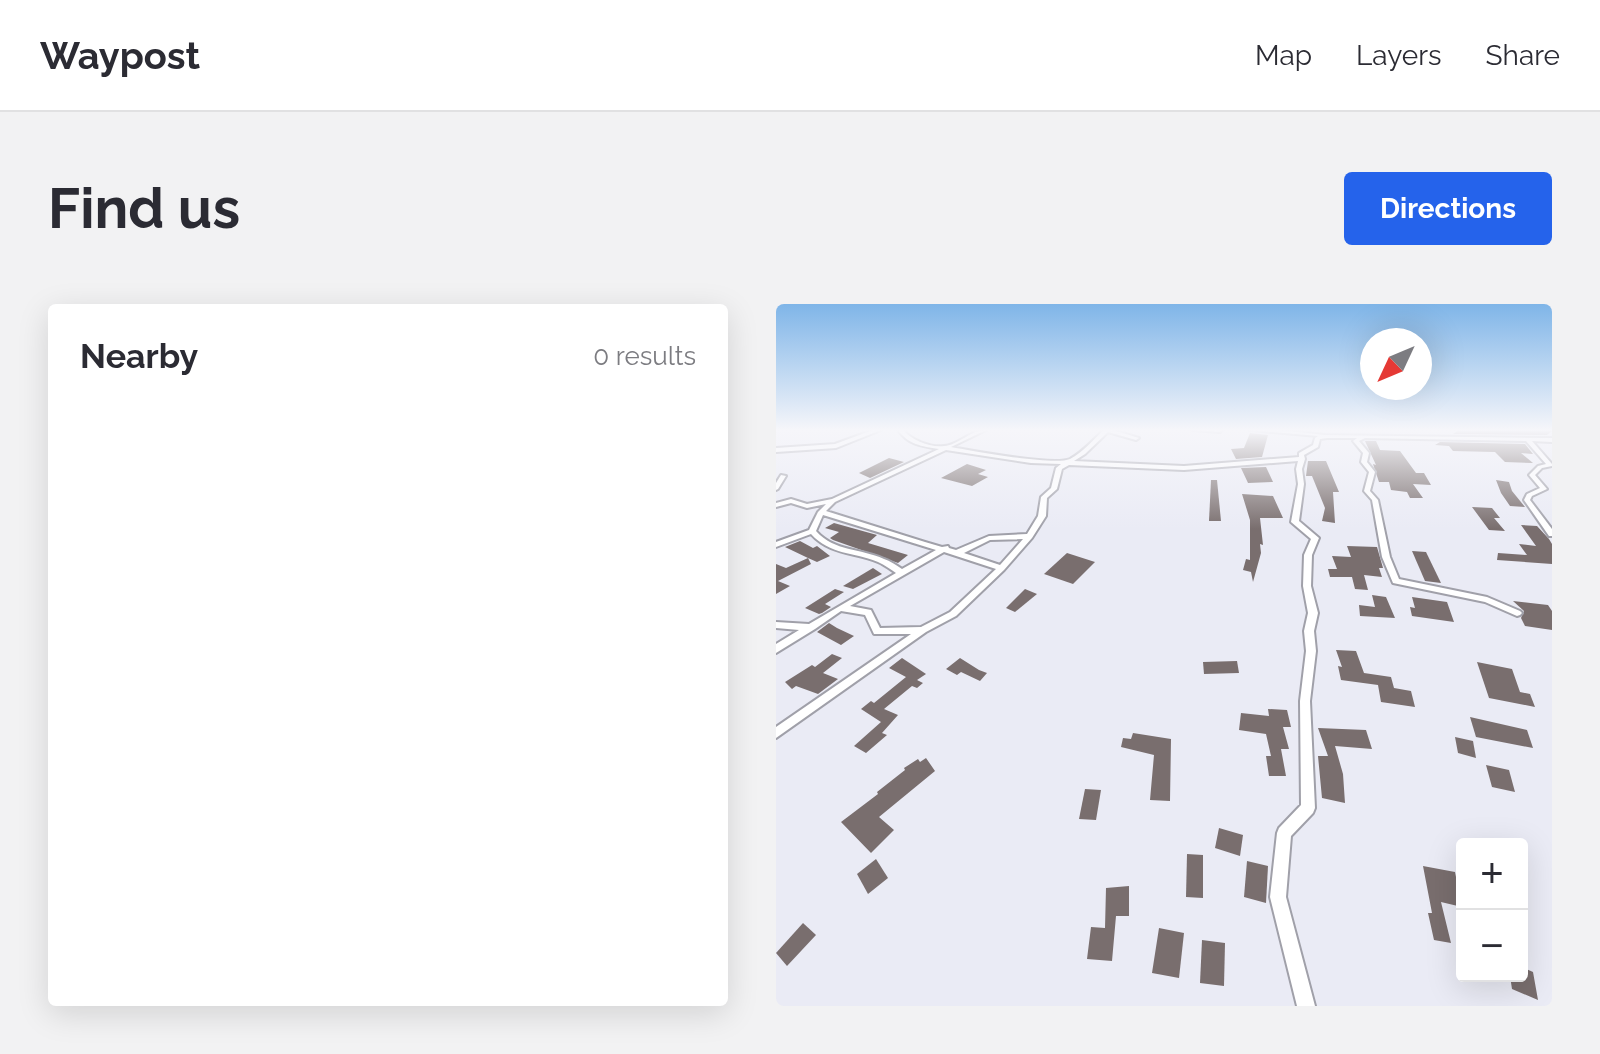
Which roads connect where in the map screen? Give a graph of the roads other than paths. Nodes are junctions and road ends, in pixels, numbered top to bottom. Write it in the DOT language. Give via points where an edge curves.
graph roads {
  1 [pos="1551,462"];
  2 [pos="917,463"];
  3 [pos="1068,463"];
  4 [pos="1071,463"];
  5 [pos="1253,463"];
  6 [pos="1302,463"];
  7 [pos="1365,463"];
  8 [pos="783,476"];
  9 [pos="776,488"];
  10 [pos="776,496"];
  11 [pos="791,501"];
  12 [pos="833,501"];
  13 [pos="776,505"];
  14 [pos="821,512"];
  15 [pos="812,531"];
  16 [pos="1552,534"];
  17 [pos="1029,536"];
  18 [pos="776,545"];
  19 [pos="945,548"];
  20 [pos="959,552"];
  21 [pos="1001,568"];
  22 [pos="902,573"];
  23 [pos="840,608"];
  24 [pos="1517,613"];
  25 [pos="776,625"];
  26 [pos="812,627"];
  27 [pos="923,630"];
  28 [pos="776,649"];
  29 [pos="776,733"];
  30 [pos="1306,1006"];
  1 -- 16 [label="street" via="1532,475 1543,490 1527,498"];
  2 -- 12 [label="street"];
  3 -- 4 [label="street"];
  4 -- 5 [label="street" via="1184,468"];
  4 -- 17 [label="street" via="1056,472 1054,489 1044,497 1042,516"];
  6 -- 30 [label="street" via="1295,522 1315,538 1308,555 1307,586 1313,613 1305,701 1308,808 1284,833 1278,897"];
  7 -- 24 [label="street" via="1372,472 1367,491 1375,500 1396,581 1487,600"];
  8 -- 9 [label="street"];
  10 -- 11 [label="street"];
  11 -- 12 [label="street" via="807,506"];
  11 -- 13 [label="street"];
  12 -- 14 [label="street"];
  14 -- 15 [label="street"];
  14 -- 19 [label="street"];
  15 -- 18 [label="street"];
  15 -- 22 [label="street" via="821,542 846,554 877,558"];
  17 -- 20 [label="street" via="989,538"];
  17 -- 21 [label="street"];
  19 -- 20 [label="street"];
  19 -- 22 [label="street"];
  20 -- 21 [label="street"];
  21 -- 27 [label="street" via="953,614"];
  22 -- 23 [label="street"];
  23 -- 26 [label="street"];
  23 -- 27 [label="street" via="868,612 877,632"];
  25 -- 26 [label="street"];
  26 -- 28 [label="street"];
  27 -- 29 [label="street"];
}
